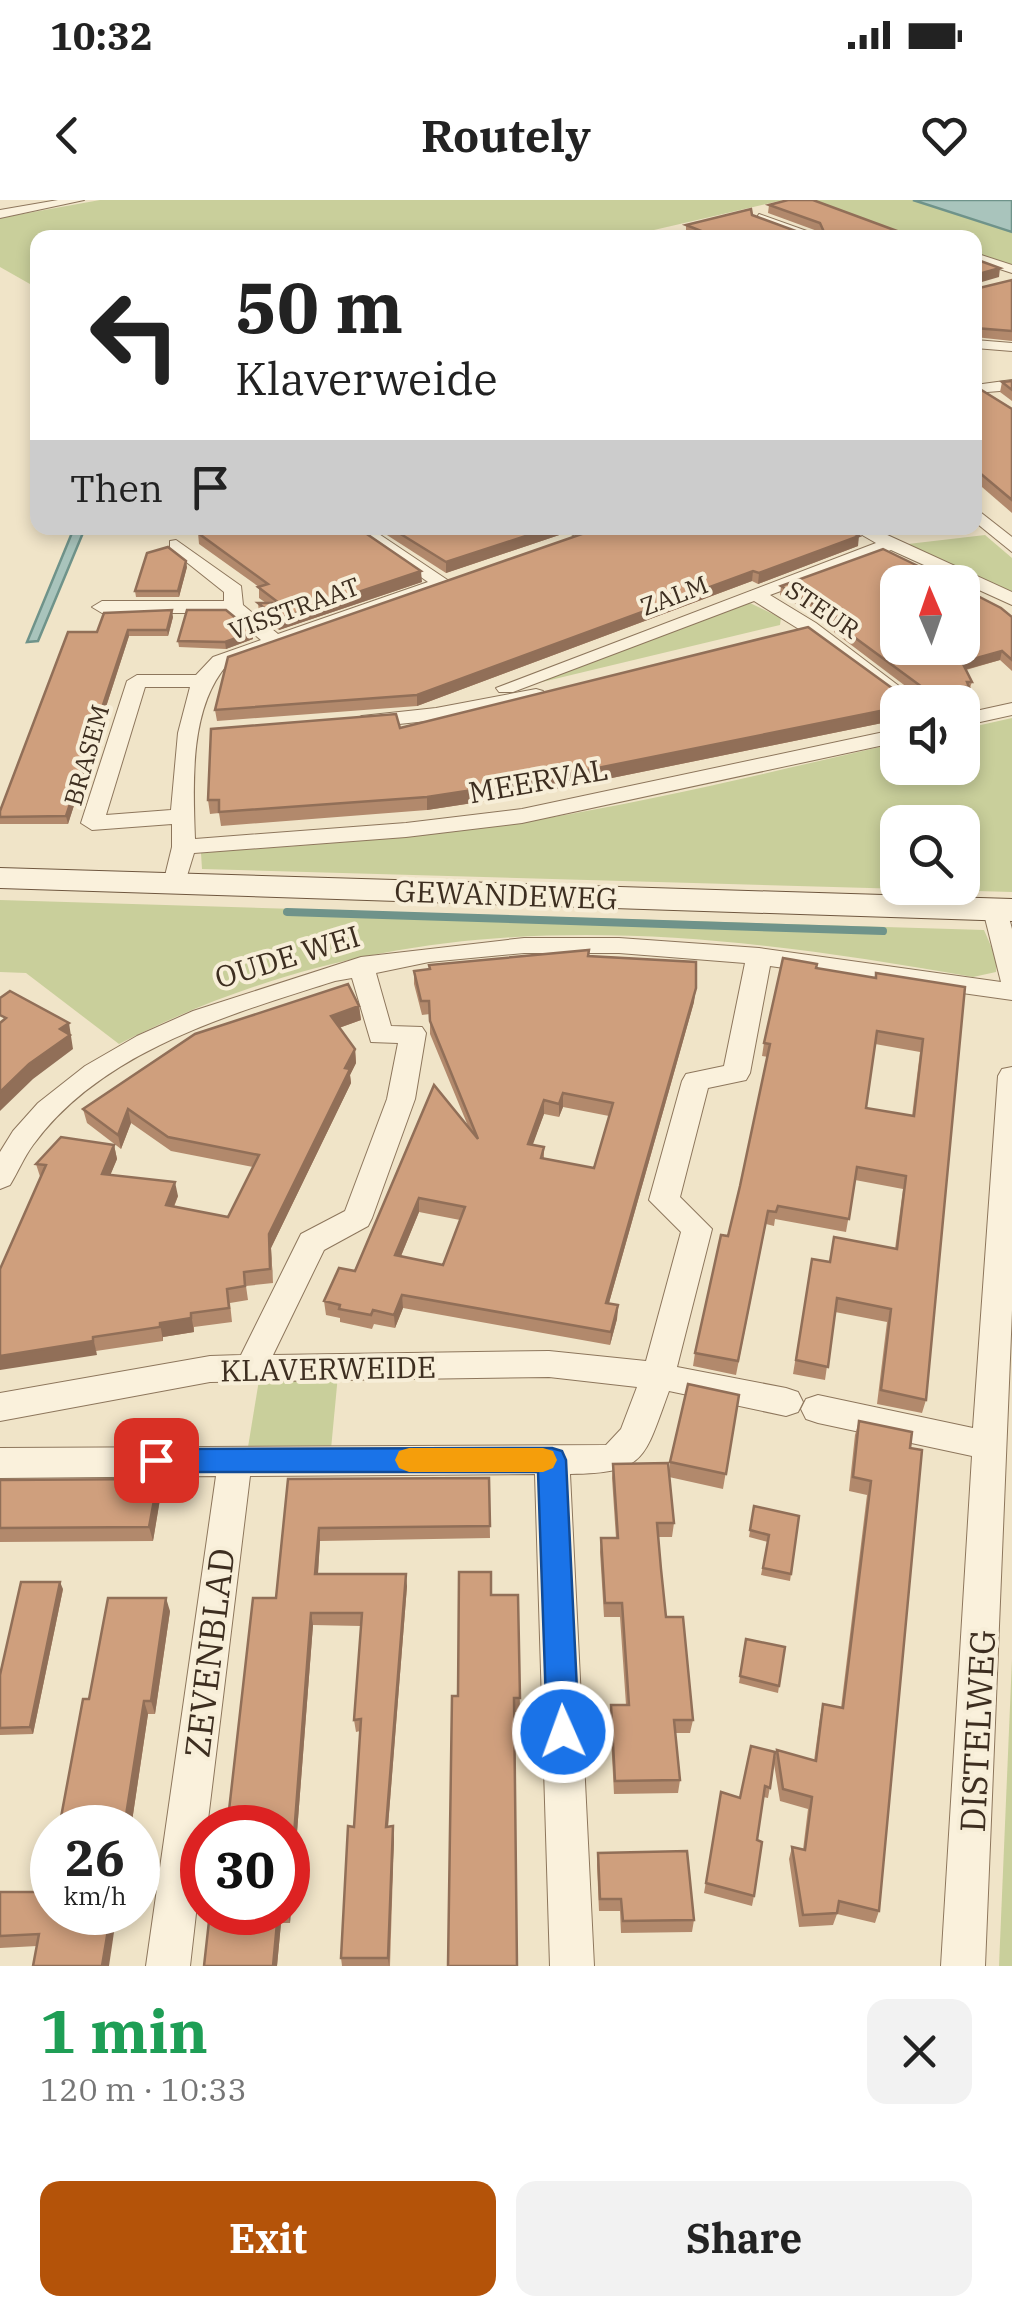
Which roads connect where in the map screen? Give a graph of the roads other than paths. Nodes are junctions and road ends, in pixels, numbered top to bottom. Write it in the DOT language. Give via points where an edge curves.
graph roads {
  1 [pos="78,200"];
  2 [pos="0,214"];
  3 [pos="756,217"];
  4 [pos="792,230"];
  5 [pos="982,258"];
  6 [pos="1012,269"];
  7 [pos="982,345"];
  8 [pos="1012,347"];
  9 [pos="1012,385"];
  10 [pos="982,387"];
  11 [pos="982,391"];
  12 [pos="998,404"];
  13 [pos="1003,528"];
  14 [pos="371,535"];
  15 [pos="570,535"];
  16 [pos="874,535"];
  17 [pos="892,543"];
  18 [pos="176,546"];
  19 [pos="1012,547"];
  20 [pos="546,548"];
  21 [pos="194,586"];
  22 [pos="755,594"];
  23 [pos="1012,598"];
  24 [pos="102,607"];
  25 [pos="233,607"];
  26 [pos="809,627"];
  27 [pos="771,636"];
  28 [pos="273,640"];
  29 [pos="202,681"];
  30 [pos="581,683"];
  31 [pos="887,685"];
  32 [pos="480,705"];
  33 [pos="1012,709"];
  34 [pos="980,716"];
  35 [pos="333,724"];
  36 [pos="221,731"];
  37 [pos="189,734"];
  38 [pos="880,739"];
  39 [pos="182,816"];
  40 [pos="184,847"];
  41 [pos="0,878"];
  42 [pos="175,884"];
  43 [pos="1004,910"];
  44 [pos="759,956"];
  45 [pos="361,965"];
  46 [pos="1012,979"];
  47 [pos="1012,992"];
  48 [pos="1012,1076"];
  49 [pos="0,1178"];
  50 [pos="251,1368"];
  51 [pos="658,1376"];
  52 [pos="0,1407"];
  53 [pos="990,1446"];
  54 [pos="234,1460"];
  55 [pos="552,1460"];
  56 [pos="0,1462"];
  57 [pos="168,1966"];
  58 [pos="572,1966"];
  59 [pos="962,1966"];
  1 -- 2 [label="street"];
  3 -- 4 [label="street"];
  5 -- 6 [label="street"];
  7 -- 8 [label="street"];
  9 -- 10 [label="street"];
  11 -- 12 [label="street"];
  13 -- 19 [label="street"];
  14 -- 28 [label="street, VISSTRAAT" via="451,580"];
  15 -- 20 [label="street"];
  16 -- 17 [label="street"];
  17 -- 22 [label="street, ZALM"];
  17 -- 23 [label="street"];
  18 -- 21 [label="street"];
  21 -- 24 [label="street"];
  21 -- 25 [label="street"];
  21 -- 25 [label="street" via="234,590"];
  22 -- 26 [label="street, STEUR"];
  22 -- 32 [label="street, ZALM" via="492,693"];
  25 -- 28 [label="street"];
  26 -- 27 [label="street"];
  26 -- 31 [label="street, STEUR"];
  28 -- 29 [label="street, VISSTRAAT" via="220,661"];
  29 -- 37 [label="street"];
  29 -- 39 [label="street, BRASEM" via="136,681 92,823"];
  30 -- 32 [label="street, ZALM"];
  32 -- 35 [label="street, ZALM"];
  33 -- 34 [label="street"];
  36 -- 37 [label="street"];
  37 -- 39 [label="street"];
  38 -- 40 [label="street, MEERVAL" via="522,816"];
  39 -- 40 [label="street"];
  40 -- 42 [label="street"];
  41 -- 42 [label="street, GEWANDEWEG"];
  42 -- 43 [label="street, GEWANDEWEG"];
  43 -- 46 [label="street"];
  44 -- 45 [label="street, OUDE WEI" via="577,942 503,944"];
  44 -- 47 [label="street, OUDE WEI"];
  44 -- 51 [label="street" via="736,1073 696,1081 664,1200 696,1229"];
  45 -- 49 [label="street, OUDE WEI" via="297,980 171,1028 114,1058 27,1133"];
  45 -- 50 [label="street" via="380,1036 413,1033 401,1099 357,1218 312,1242"];
  48 -- 53 [label="street, DISTELWEG"];
  50 -- 51 [label="street, KLAVERWEIDE" via="549,1364"];
  50 -- 52 [label="street, KLAVERWEIDE" via="210,1369"];
  51 -- 53 [label="street, KLAVERWEIDE"];
  51 -- 55 [label="street" via="635,1437 614,1459"];
  53 -- 59 [label="street, DISTELWEG"];
  54 -- 55 [label="street"];
  54 -- 56 [label="street"];
  54 -- 57 [label="street, ZEVENBLAD"];
  55 -- 58 [label="street"];
}
